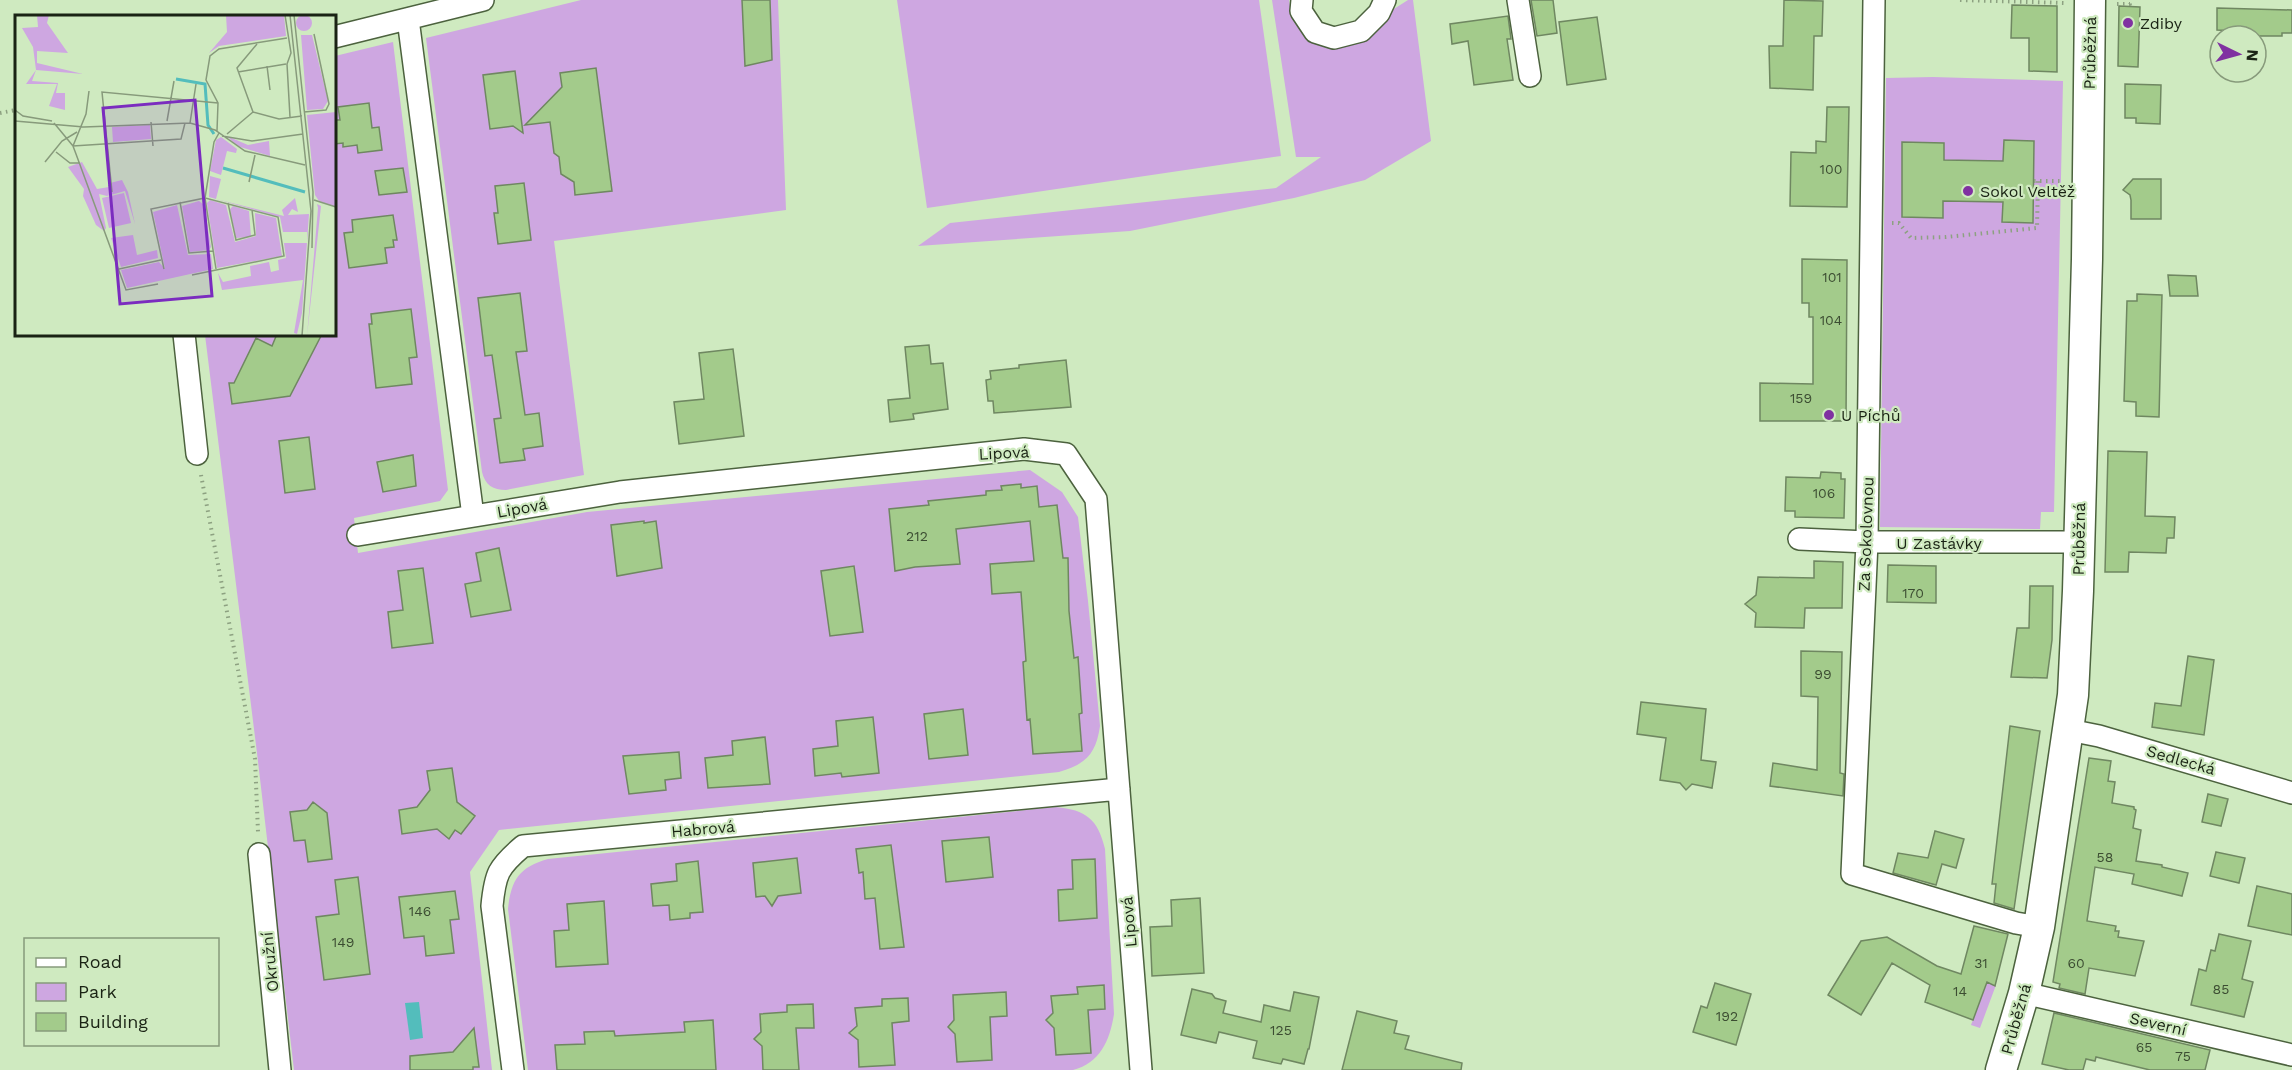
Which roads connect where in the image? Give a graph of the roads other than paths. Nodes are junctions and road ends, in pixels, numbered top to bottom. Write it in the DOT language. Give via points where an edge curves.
graph roads {
  1 [pos="483,0"];
  2 [pos="1302,0"];
  3 [pos="1385,0"];
  4 [pos="1518,0"];
  5 [pos="1874,0"];
  6 [pos="2080,1"];
  7 [pos="408,19"];
  8 [pos="336,37"];
  9 [pos="1530,76"];
  10 [pos="183,336"];
  11 [pos="197,454"];
  12 [pos="473,516"];
  13 [pos="358,535"];
  14 [pos="1799,539"];
  15 [pos="1867,543"];
  16 [pos="2079,543"];
  17 [pos="2069,730"];
  18 [pos="1119,789"];
  19 [pos="2292,793"];
  20 [pos="259,854"];
  21 [pos="2039,927"];
  22 [pos="2024,993"];
  23 [pos="2292,1055"];
  24 [pos="2292,1064"];
  25 [pos="280,1070"];
  26 [pos="513,1070"];
  27 [pos="1141,1070"];
  28 [pos="2001,1070"];
  29 [pos="2290,1070"];
  1 -- 7 [label="street"];
  2 -- 3 [label="street" via="1301,11 1315,32 1334,38 1361,31 1379,13"];
  4 -- 9 [label="street"];
  5 -- 15 [label="street, Za Sokolovnou"];
  6 -- 16 [label="street, Průběžná" via="2087,259"];
  7 -- 8 [label="street"];
  7 -- 12 [label="street"];
  10 -- 11 [label="street"];
  12 -- 13 [label="street, Lipová"];
  12 -- 18 [label="street, Lipová" via="620,492 1024,449 1066,454 1096,499"];
  14 -- 15 [label="street, U Zastávky"];
  15 -- 16 [label="street, U Zastávky"];
  15 -- 21 [label="street, Za Sokolovnou" via="1852,874"];
  16 -- 17 [label="street, Průběžná"];
  17 -- 19 [label="street, Sedlecká"];
  17 -- 21 [label="street, Průběžná"];
  18 -- 26 [label="street, Habrová" via="523,846 507,860 494,881 492,906"];
  18 -- 27 [label="street, Lipová"];
  20 -- 25 [label="street, Okružní"];
  21 -- 22 [label="street, Průběžná"];
  22 -- 23 [label="street, Severní"];
  22 -- 28 [label="street, Průběžná"];
  24 -- 29 [label="street"];
}
